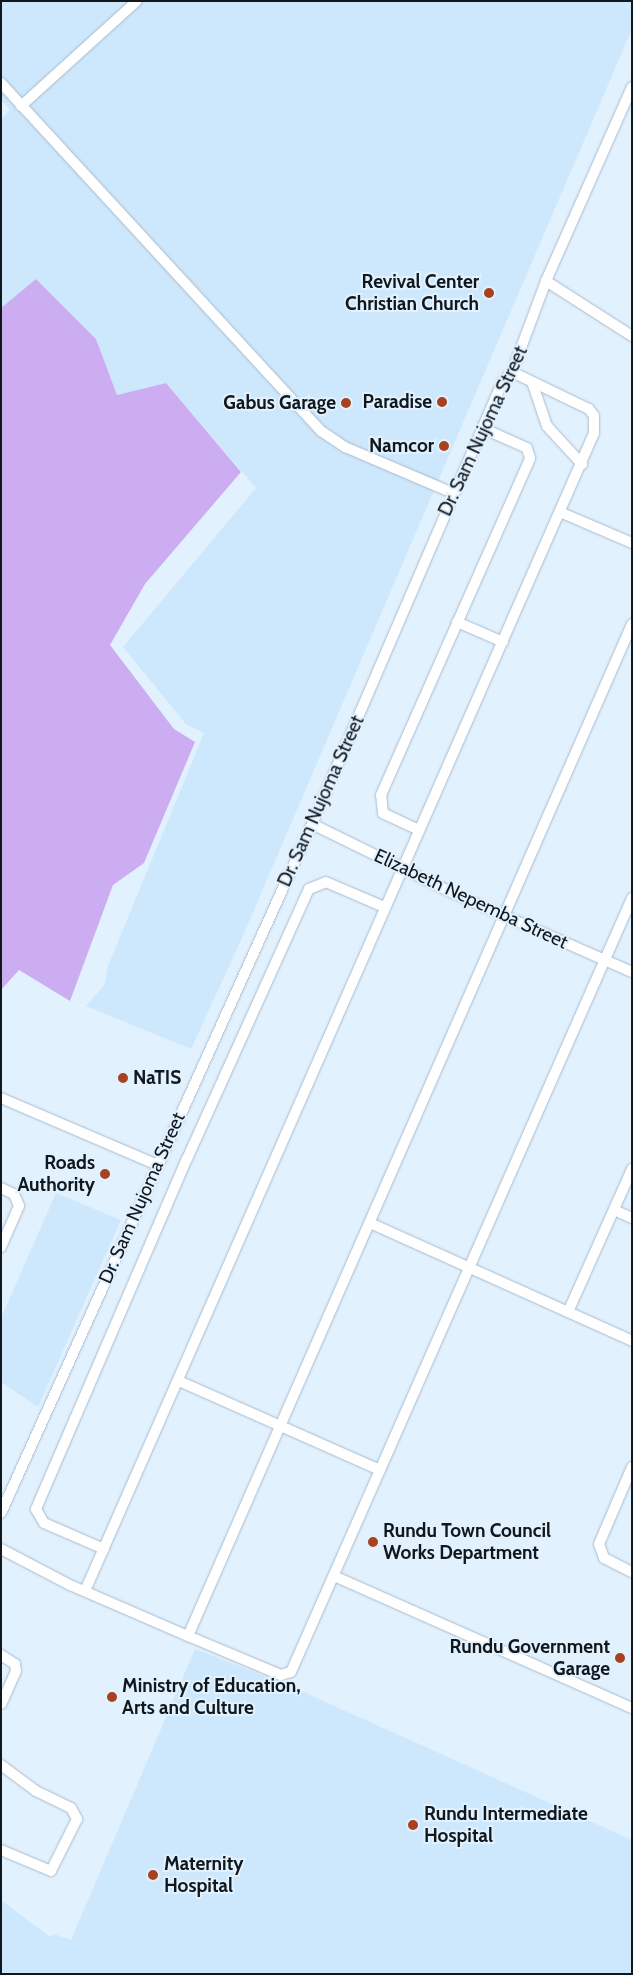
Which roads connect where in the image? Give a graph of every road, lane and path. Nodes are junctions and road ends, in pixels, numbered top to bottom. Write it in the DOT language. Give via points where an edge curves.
graph roads {
  1 [pos="137,1"];
  2 [pos="1,83"];
  3 [pos="632,87"];
  4 [pos="22,106"];
  5 [pos="546,281"];
  6 [pos="632,336"];
  7 [pos="512,372"];
  8 [pos="532,382"];
  9 [pos="482,428"];
  10 [pos="582,464"];
  11 [pos="453,493"];
  12 [pos="562,513"];
  13 [pos="632,543"];
  14 [pos="457,622"];
  15 [pos="632,624"];
  16 [pos="504,642"];
  17 [pos="312,824"];
  18 [pos="419,830"];
  19 [pos="402,868"];
  20 [pos="632,898"];
  21 [pos="384,907"];
  22 [pos="505,916"];
  23 [pos="606,961"];
  24 [pos="632,972"];
  25 [pos="1,1098"];
  26 [pos="157,1165"];
  27 [pos="632,1169"];
  28 [pos="1,1188"];
  29 [pos="614,1210"];
  30 [pos="632,1218"];
  31 [pos="370,1222"];
  32 [pos="1,1247"];
  33 [pos="469,1266"];
  34 [pos="568,1312"];
  35 [pos="632,1341"];
  36 [pos="179,1381"];
  37 [pos="280,1425"];
  38 [pos="632,1467"];
  39 [pos="380,1470"];
  40 [pos="1,1513"];
  41 [pos="1,1549"];
  42 [pos="104,1549"];
  43 [pos="632,1572"];
  44 [pos="334,1576"];
  45 [pos="85,1591"];
  46 [pos="188,1636"];
  47 [pos="1,1655"];
  48 [pos="1,1704"];
  49 [pos="632,1708"];
  50 [pos="1,1766"];
  51 [pos="1,1850"];
  1 -- 4 [label="street"];
  2 -- 4 [label="street"];
  3 -- 5 [label="street, Dr. Sam Nujoma Street"];
  4 -- 11 [label="street" via="321,431 345,447"];
  5 -- 6 [label="street"];
  5 -- 7 [label="street, Dr. Sam Nujoma Street"];
  7 -- 8 [label="street"];
  7 -- 9 [label="street, Dr. Sam Nujoma Street" via="503,381"];
  8 -- 10 [label="street" via="547,426"];
  8 -- 10 [label="street" via="581,404 594,416 594,433"];
  9 -- 11 [label="street, Dr. Sam Nujoma Street"];
  9 -- 14 [label="street" via="527,448 530,458"];
  10 -- 12 [label="street"];
  11 -- 17 [label="street, Dr. Sam Nujoma Street"];
  12 -- 13 [label="street"];
  12 -- 16 [label="street"];
  14 -- 16 [label="street"];
  14 -- 18 [label="street" via="379,803 388,817"];
  15 -- 22 [label="street"];
  16 -- 18 [label="street"];
  17 -- 19 [label="street, Elizabeth Nepemba Street"];
  17 -- 26 [label="street, Dr. Sam Nujoma Street"];
  18 -- 19 [label="street"];
  19 -- 21 [label="street"];
  19 -- 22 [label="street, Elizabeth Nepemba Street"];
  20 -- 23 [label="street"];
  21 -- 36 [label="street"];
  21 -- 42 [label="street" via="326,882 309,889 38,1500 36,1509 44,1523"];
  22 -- 23 [label="street, Elizabeth Nepemba Street"];
  22 -- 31 [label="street"];
  23 -- 24 [label="street, Elizabeth Nepemba Street"];
  23 -- 33 [label="street"];
  25 -- 26 [label="street"];
  26 -- 40 [label="street, Dr. Sam Nujoma Street"];
  27 -- 29 [label="street"];
  28 -- 32 [label="street" via="14,1194 18,1206"];
  29 -- 30 [label="street"];
  29 -- 34 [label="street"];
  31 -- 33 [label="street"];
  31 -- 37 [label="street"];
  33 -- 34 [label="street"];
  33 -- 39 [label="street"];
  34 -- 35 [label="street"];
  36 -- 37 [label="street"];
  36 -- 42 [label="street"];
  37 -- 39 [label="street"];
  37 -- 46 [label="street"];
  38 -- 43 [label="street" via="599,1544 604,1558"];
  39 -- 44 [label="street"];
  41 -- 45 [label="street"];
  42 -- 45 [label="street"];
  44 -- 46 [label="street" via="291,1672 286,1675"];
  44 -- 49 [label="street"];
  45 -- 46 [label="street"];
  47 -- 48 [label="street" via="15,1664 16,1670"];
  50 -- 51 [label="street" via="36,1791 71,1808 77,1819 51,1871"];
}
